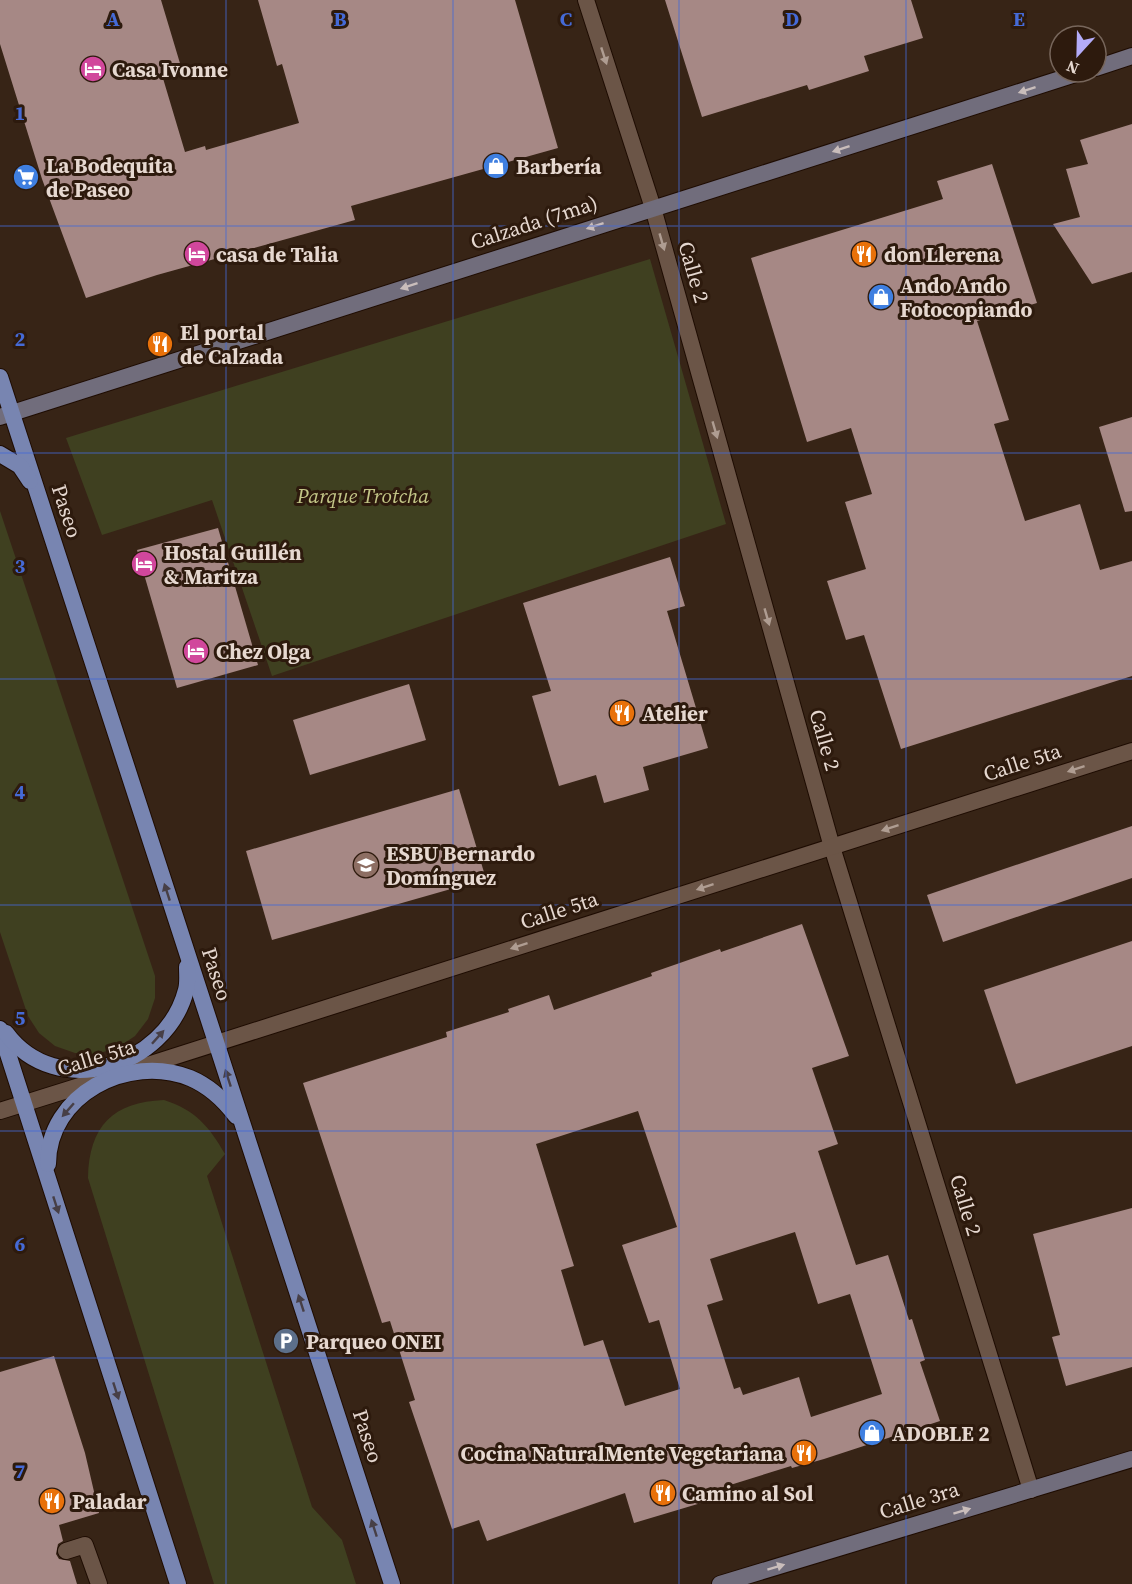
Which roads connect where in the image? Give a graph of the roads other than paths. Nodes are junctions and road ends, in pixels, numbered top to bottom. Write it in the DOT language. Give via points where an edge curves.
graph roads {
  1 [pos="586,0"];
  2 [pos="1132,56"];
  3 [pos="1108,64"];
  4 [pos="1048,83"];
  5 [pos="653,208"];
  6 [pos="0,377"];
  7 [pos="6,415"];
  8 [pos="0,454"];
  9 [pos="38,495"];
  10 [pos="1132,751"];
  11 [pos="832,847"];
  12 [pos="188,955"];
  13 [pos="0,1025"];
  14 [pos="0,1029"];
  15 [pos="216,1042"];
  16 [pos="121,1074"];
  17 [pos="23,1103"];
  18 [pos="0,1111"];
  19 [pos="242,1123"];
  20 [pos="48,1178"];
  21 [pos="1132,1459"];
  22 [pos="1031,1490"];
  23 [pos="66,1551"];
  24 [pos="390,1580"];
  25 [pos="99,1584"];
  26 [pos="178,1584"];
  27 [pos="720,1584"];
  1 -- 5 [label="street, Calle 2, one-way"];
  2 -- 3 [label="main road"];
  4 -- 5 [label="main road, Calzada (7ma), one-way"];
  5 -- 7 [label="main road, Calzada (7ma), one-way"];
  5 -- 11 [label="street, Calle 2, one-way"];
  6 -- 7 [label="main road, Paseo"];
  7 -- 9 [label="main road, Paseo"];
  8 -- 9 [label="main road" via="20,466"];
  12 -- 9 [label="main road, Paseo, one-way"];
  10 -- 11 [label="street, Calle 5ta, one-way"];
  11 -- 15 [label="street, Calle 5ta, one-way"];
  11 -- 22 [label="street, Calle 2"];
  13 -- 12 [label="main road, one-way" via="17,1048 48,1065 83,1070 118,1065 149,1047 172,1022 187,989"];
  12 -- 15 [label="main road, Paseo"];
  14 -- 17 [label="main road"];
  15 -- 16 [label="street, Calle 5ta"];
  19 -- 15 [label="main road, Paseo, one-way"];
  16 -- 17 [label="street, Calle 5ta"];
  16 -- 19 [label="main road" via="155,1070 190,1078 220,1096"];
  16 -- 20 [label="main road, one-way" via="89,1089 64,1113 48,1145"];
  17 -- 18 [label="street, Calle 5ta"];
  17 -- 20 [label="main road"];
  24 -- 19 [label="main road, Paseo, one-way"];
  20 -- 26 [label="main road, one-way"];
  21 -- 22 [label="main road, Calle 3ra"];
  27 -- 22 [label="main road, Calle 3ra, one-way"];
  23 -- 25 [label="street" via="85,1545"];
}
